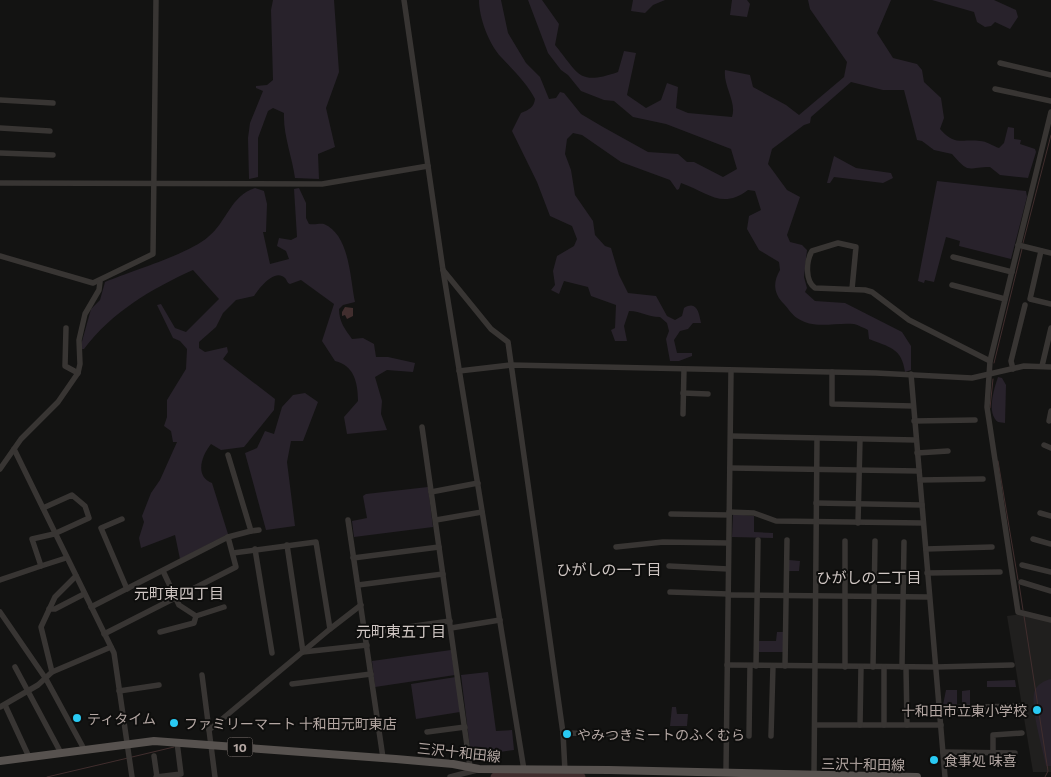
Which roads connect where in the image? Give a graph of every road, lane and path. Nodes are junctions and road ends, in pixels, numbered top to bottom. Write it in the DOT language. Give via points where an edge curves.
graph roads {
  1 [pos="156,0"];
  2 [pos="404,0"];
  3 [pos="1000,63"];
  4 [pos="1051,75"];
  5 [pos="995,89"];
  6 [pos="0,100"];
  7 [pos="1051,101"];
  8 [pos="53,103"];
  9 [pos="1051,112"];
  10 [pos="0,128"];
  11 [pos="50,132"];
  12 [pos="0,153"];
  13 [pos="53,155"];
  14 [pos="428,166"];
  15 [pos="0,182"];
  16 [pos="154,183"];
  17 [pos="1021,246"];
  18 [pos="1041,251"];
  19 [pos="1051,253"];
  20 [pos="0,256"];
  21 [pos="953,257"];
  22 [pos="443,270"];
  23 [pos="1012,272"];
  24 [pos="100,282"];
  25 [pos="952,285"];
  26 [pos="852,289"];
  27 [pos="1005,299"];
  28 [pos="1051,304"];
  29 [pos="1025,305"];
  30 [pos="66,328"];
  31 [pos="1051,328"];
  32 [pos="990,361"];
  33 [pos="511,365"];
  34 [pos="1042,366"];
  35 [pos="1051,367"];
  36 [pos="684,369"];
  37 [pos="1013,369"];
  38 [pos="459,371"];
  39 [pos="731,371"];
  40 [pos="832,372"];
  41 [pos="78,373"];
  42 [pos="911,374"];
  43 [pos="990,374"];
  44 [pos="684,393"];
  45 [pos="708,394"];
  46 [pos="913,406"];
  47 [pos="1051,411"];
  48 [pos="683,414"];
  49 [pos="975,420"];
  50 [pos="1049,420"];
  51 [pos="914,421"];
  52 [pos="422,427"];
  53 [pos="731,436"];
  54 [pos="817,438"];
  55 [pos="860,439"];
  56 [pos="916,440"];
  57 [pos="1044,445"];
  58 [pos="1051,448"];
  59 [pos="14,449"];
  60 [pos="948,452"];
  61 [pos="917,453"];
  62 [pos="228,455"];
  63 [pos="730,468"];
  64 [pos="0,469"];
  65 [pos="816,469"];
  66 [pos="859,470"];
  67 [pos="919,471"];
  68 [pos="983,479"];
  69 [pos="920,480"];
  70 [pos="478,484"];
  71 [pos="431,492"];
  72 [pos="816,503"];
  73 [pos="858,504"];
  74 [pos="922,505"];
  75 [pos="42,508"];
  76 [pos="482,512"];
  77 [pos="1040,513"];
  78 [pos="671,514"];
  79 [pos="729,514"];
  80 [pos="1051,516"];
  81 [pos="122,519"];
  82 [pos="348,520"];
  83 [pos="436,520"];
  84 [pos="815,522"];
  85 [pos="858,523"];
  86 [pos="923,523"];
  87 [pos="259,530"];
  88 [pos="251,531"];
  89 [pos="54,534"];
  90 [pos="228,536"];
  91 [pos="1034,539"];
  92 [pos="758,540"];
  93 [pos="787,540"];
  94 [pos="875,541"];
  95 [pos="845,542"];
  96 [pos="904,542"];
  97 [pos="728,543"];
  98 [pos="1051,544"];
  99 [pos="287,545"];
  100 [pos="439,547"];
  101 [pos="616,547"];
  102 [pos="992,547"];
  103 [pos="255,549"];
  104 [pos="926,549"];
  105 [pos="233,554"];
  106 [pos="66,558"];
  107 [pos="353,558"];
  108 [pos="1022,565"];
  109 [pos="41,566"];
  110 [pos="669,566"];
  111 [pos="728,569"];
  112 [pos="163,571"];
  113 [pos="1000,572"];
  114 [pos="1051,572"];
  115 [pos="927,573"];
  116 [pos="443,574"];
  117 [pos="76,576"];
  118 [pos="0,580"];
  119 [pos="1021,582"];
  120 [pos="358,585"];
  121 [pos="127,589"];
  122 [pos="1051,590"];
  123 [pos="670,592"];
  124 [pos="84,594"];
  125 [pos="728,594"];
  126 [pos="757,595"];
  127 [pos="786,596"];
  128 [pos="816,596"];
  129 [pos="846,596"];
  130 [pos="875,597"];
  131 [pos="904,597"];
  132 [pos="930,597"];
  133 [pos="176,598"];
  134 [pos="360,605"];
  135 [pos="91,607"];
  136 [pos="224,607"];
  137 [pos="49,609"];
  138 [pos="0,612"];
  139 [pos="196,616"];
  140 [pos="500,620"];
  141 [pos="1051,620"];
  142 [pos="450,625"];
  143 [pos="330,629"];
  144 [pos="160,632"];
  145 [pos="365,633"];
  146 [pos="104,634"];
  147 [pos="367,645"];
  148 [pos="111,646"];
  149 [pos="303,652"];
  150 [pos="272,653"];
  151 [pos="727,665"];
  152 [pos="1012,665"];
  153 [pos="753,666"];
  154 [pos="773,666"];
  155 [pos="785,666"];
  156 [pos="815,666"];
  157 [pos="845,666"];
  158 [pos="15,667"];
  159 [pos="861,667"];
  160 [pos="873,667"];
  161 [pos="884,667"];
  162 [pos="904,667"];
  163 [pos="936,667"];
  164 [pos="52,672"];
  165 [pos="371,674"];
  166 [pos="202,675"];
  167 [pos="46,679"];
  168 [pos="292,684"];
  169 [pos="159,686"];
  170 [pos="29,691"];
  171 [pos="119,691"];
  172 [pos="2,706"];
  173 [pos="1019,706"];
  174 [pos="940,708"];
  175 [pos="815,725"];
  176 [pos="860,725"];
  177 [pos="884,725"];
  178 [pos="907,725"];
  179 [pos="941,725"];
  180 [pos="465,727"];
  181 [pos="209,730"];
  182 [pos="426,732"];
  183 [pos="563,732"];
  184 [pos="1022,733"];
  185 [pos="618,734"];
  186 [pos="749,736"];
  187 [pos="771,736"];
  188 [pos="177,742"];
  189 [pos="127,744"];
  190 [pos="211,745"];
  191 [pos="84,750"];
  192 [pos="943,752"];
  193 [pos="61,753"];
  194 [pos="993,753"];
  195 [pos="1015,753"];
  196 [pos="154,756"];
  197 [pos="30,757"];
  198 [pos="383,758"];
  199 [pos="0,761"];
  200 [pos="470,767"];
  201 [pos="479,769"];
  202 [pos="524,770"];
  203 [pos="566,770"];
  204 [pos="726,772"];
  205 [pos="814,775"];
  206 [pos="132,777"];
  207 [pos="156,777"];
  208 [pos="215,777"];
  209 [pos="450,777"];
  210 [pos="882,777"];
  211 [pos="918,777"];
  212 [pos="945,777"];
  1 -- 16 [label="street"];
  2 -- 14 [label="street"];
  3 -- 4 [label="street"];
  5 -- 7 [label="street"];
  6 -- 8 [label="street"];
  9 -- 17 [label="street"];
  10 -- 11 [label="street"];
  12 -- 13 [label="street"];
  14 -- 16 [label="street" via="322,184"];
  14 -- 22 [label="street"];
  15 -- 16 [label="street"];
  16 -- 24 [label="street" via="153,254"];
  17 -- 18 [label="street"];
  17 -- 23 [label="street"];
  18 -- 19 [label="street"];
  18 -- 28 [label="street" via="1030,299"];
  20 -- 24 [label="street" via="80,281"];
  21 -- 23 [label="street"];
  22 -- 33 [label="street" via="491,329 508,342"];
  22 -- 38 [label="street"];
  23 -- 27 [label="street"];
  24 -- 41 [label="street" via="88,307 79,340"];
  25 -- 27 [label="street"];
  26 -- 26 [label="street" via="812,286 808,273 812,251 838,243 856,247"];
  26 -- 32 [label="street" via="872,292 908,320"];
  27 -- 32 [label="street"];
  29 -- 37 [label="street" via="1011,361"];
  30 -- 41 [label="street" via="65,366"];
  31 -- 34 [label="street"];
  32 -- 43 [label="street"];
  33 -- 36 [label="street"];
  33 -- 38 [label="street"];
  33 -- 183 [label="street"];
  34 -- 35 [label="street"];
  34 -- 37 [label="street"];
  36 -- 39 [label="street"];
  36 -- 44 [label="street"];
  37 -- 43 [label="street"];
  38 -- 70 [label="street"];
  39 -- 40 [label="street"];
  39 -- 53 [label="street"];
  40 -- 42 [label="street"];
  40 -- 46 [label="street" via="832,404"];
  41 -- 59 [label="street" via="58,402"];
  42 -- 43 [label="street" via="965,378 981,378"];
  42 -- 46 [label="street"];
  43 -- 141 [label="street" via="987,407 1018,612"];
  44 -- 45 [label="street"];
  44 -- 48 [label="street"];
  46 -- 51 [label="street"];
  47 -- 50 [label="street"];
  49 -- 51 [label="street"];
  51 -- 56 [label="street"];
  52 -- 71 [label="street"];
  53 -- 54 [label="street"];
  53 -- 63 [label="street"];
  54 -- 55 [label="street"];
  54 -- 65 [label="street"];
  55 -- 56 [label="street"];
  55 -- 66 [label="street"];
  56 -- 61 [label="street"];
  57 -- 58 [label="street"];
  59 -- 64 [label="street"];
  59 -- 75 [label="street"];
  60 -- 61 [label="street"];
  61 -- 67 [label="street"];
  62 -- 88 [label="street"];
  63 -- 65 [label="street"];
  63 -- 79 [label="street"];
  65 -- 66 [label="street"];
  65 -- 72 [label="street"];
  66 -- 67 [label="street"];
  66 -- 73 [label="street"];
  67 -- 69 [label="street"];
  68 -- 69 [label="street"];
  69 -- 74 [label="street"];
  70 -- 71 [label="street"];
  70 -- 76 [label="street"];
  71 -- 83 [label="street"];
  72 -- 73 [label="street"];
  72 -- 84 [label="street"];
  73 -- 74 [label="street"];
  73 -- 85 [label="street"];
  74 -- 86 [label="street"];
  75 -- 89 [label="street"];
  75 -- 89 [label="street" via="72,495 85,506 89,518"];
  76 -- 83 [label="street"];
  76 -- 140 [label="street"];
  77 -- 80 [label="street"];
  78 -- 79 [label="street"];
  79 -- 84 [label="street" via="754,513 776,520"];
  79 -- 97 [label="street"];
  81 -- 121 [label="street" via="101,528"];
  82 -- 107 [label="street"];
  83 -- 100 [label="street"];
  84 -- 85 [label="street"];
  84 -- 128 [label="street"];
  85 -- 86 [label="street"];
  86 -- 104 [label="street"];
  87 -- 88 [label="street"];
  88 -- 90 [label="street"];
  89 -- 106 [label="street"];
  89 -- 109 [label="street" via="32,539"];
  90 -- 105 [label="street"];
  90 -- 112 [label="street"];
  91 -- 98 [label="street"];
  92 -- 126 [label="street"];
  93 -- 127 [label="street"];
  94 -- 130 [label="street"];
  95 -- 129 [label="street"];
  96 -- 131 [label="street"];
  97 -- 101 [label="street" via="663,542"];
  97 -- 111 [label="street"];
  99 -- 103 [label="street"];
  99 -- 143 [label="street" via="316,542"];
  99 -- 149 [label="street"];
  100 -- 107 [label="street"];
  100 -- 116 [label="street"];
  102 -- 104 [label="street"];
  103 -- 105 [label="street"];
  103 -- 150 [label="street"];
  104 -- 115 [label="street"];
  105 -- 133 [label="street" via="236,567"];
  106 -- 109 [label="street"];
  106 -- 117 [label="street"];
  107 -- 120 [label="street"];
  108 -- 114 [label="street"];
  109 -- 118 [label="street"];
  110 -- 111 [label="street"];
  111 -- 125 [label="street"];
  112 -- 121 [label="street"];
  112 -- 133 [label="street"];
  113 -- 115 [label="street"];
  115 -- 132 [label="street"];
  116 -- 120 [label="street"];
  116 -- 142 [label="street"];
  117 -- 124 [label="street"];
  117 -- 137 [label="street" via="61,589"];
  119 -- 122 [label="street"];
  120 -- 134 [label="street"];
  121 -- 135 [label="street"];
  123 -- 125 [label="street"];
  124 -- 135 [label="street"];
  124 -- 137 [label="street"];
  125 -- 126 [label="street"];
  125 -- 151 [label="street"];
  126 -- 127 [label="street"];
  126 -- 153 [label="street"];
  127 -- 128 [label="street"];
  127 -- 155 [label="street"];
  128 -- 129 [label="street"];
  128 -- 156 [label="street"];
  129 -- 130 [label="street"];
  129 -- 157 [label="street"];
  130 -- 131 [label="street"];
  130 -- 160 [label="street"];
  131 -- 132 [label="street"];
  131 -- 162 [label="street"];
  132 -- 163 [label="street"];
  133 -- 139 [label="street" via="179,605"];
  133 -- 146 [label="street"];
  134 -- 143 [label="street"];
  134 -- 145 [label="street"];
  135 -- 146 [label="street"];
  136 -- 139 [label="street"];
  137 -- 164 [label="street" via="41,631"];
  138 -- 167 [label="street"];
  139 -- 144 [label="street" via="194,624"];
  140 -- 142 [label="street"];
  140 -- 202 [label="street"];
  142 -- 145 [label="street"];
  142 -- 180 [label="street"];
  143 -- 149 [label="street"];
  145 -- 147 [label="street"];
  146 -- 148 [label="street"];
  147 -- 149 [label="street"];
  147 -- 165 [label="street"];
  148 -- 164 [label="street"];
  148 -- 171 [label="street"];
  149 -- 181 [label="street"];
  151 -- 153 [label="street"];
  151 -- 204 [label="street"];
  152 -- 163 [label="street"];
  153 -- 154 [label="street"];
  153 -- 186 [label="street"];
  154 -- 155 [label="street"];
  154 -- 187 [label="street"];
  155 -- 156 [label="street"];
  156 -- 157 [label="street"];
  156 -- 175 [label="street"];
  157 -- 159 [label="street"];
  158 -- 170 [label="street"];
  159 -- 160 [label="street"];
  159 -- 176 [label="street"];
  160 -- 161 [label="street"];
  161 -- 162 [label="street"];
  161 -- 177 [label="street"];
  162 -- 163 [label="street"];
  162 -- 178 [label="street"];
  163 -- 174 [label="street"];
  164 -- 167 [label="street"];
  165 -- 168 [label="street"];
  165 -- 198 [label="street"];
  166 -- 181 [label="street"];
  167 -- 170 [label="street"];
  167 -- 191 [label="street"];
  169 -- 171 [label="street"];
  170 -- 172 [label="street"];
  170 -- 193 [label="street"];
  171 -- 189 [label="street"];
  172 -- 197 [label="street"];
  173 -- 174 [label="street"];
  174 -- 179 [label="street"];
  175 -- 176 [label="street"];
  175 -- 205 [label="street"];
  176 -- 177 [label="street"];
  177 -- 178 [label="street"];
  178 -- 179 [label="street"];
  179 -- 192 [label="street"];
  180 -- 182 [label="street"];
  180 -- 200 [label="street"];
  181 -- 190 [label="street"];
  183 -- 185 [label="street"];
  183 -- 203 [label="street"];
  184 -- 194 [label="street" via="993,735"];
  188 -- 189 [label="main road, 三沢十和田線 / 10"];
  188 -- 190 [label="main road, 三沢十和田線 / 10"];
  188 -- 207 [label="street" via="181,774"];
  189 -- 191 [label="main road, 三沢十和田線 / 10"];
  189 -- 206 [label="street"];
  190 -- 198 [label="main road, 三沢十和田線 / 10"];
  190 -- 208 [label="street"];
  191 -- 193 [label="main road, 三沢十和田線 / 10"];
  192 -- 194 [label="street"];
  192 -- 212 [label="street"];
  193 -- 197 [label="main road, 三沢十和田線 / 10"];
  194 -- 195 [label="street"];
  196 -- 207 [label="street"];
  197 -- 199 [label="main road, 三沢十和田線 / 10"];
  198 -- 200 [label="main road, 三沢十和田線 / 10"];
  200 -- 201 [label="main road, 三沢十和田線 / 10"];
  201 -- 202 [label="main road, 三沢十和田線 / 10"];
  201 -- 209 [label="street, 10"];
  202 -- 203 [label="main road, 三沢十和田線 / 10"];
  203 -- 204 [label="main road, 三沢十和田線 / 10"];
  204 -- 205 [label="main road, 三沢十和田線 / 10"];
  205 -- 210 [label="main road, 三沢十和田線 / 10"];
  210 -- 211 [label="main road, 三沢十和田線 / 10"];
}
